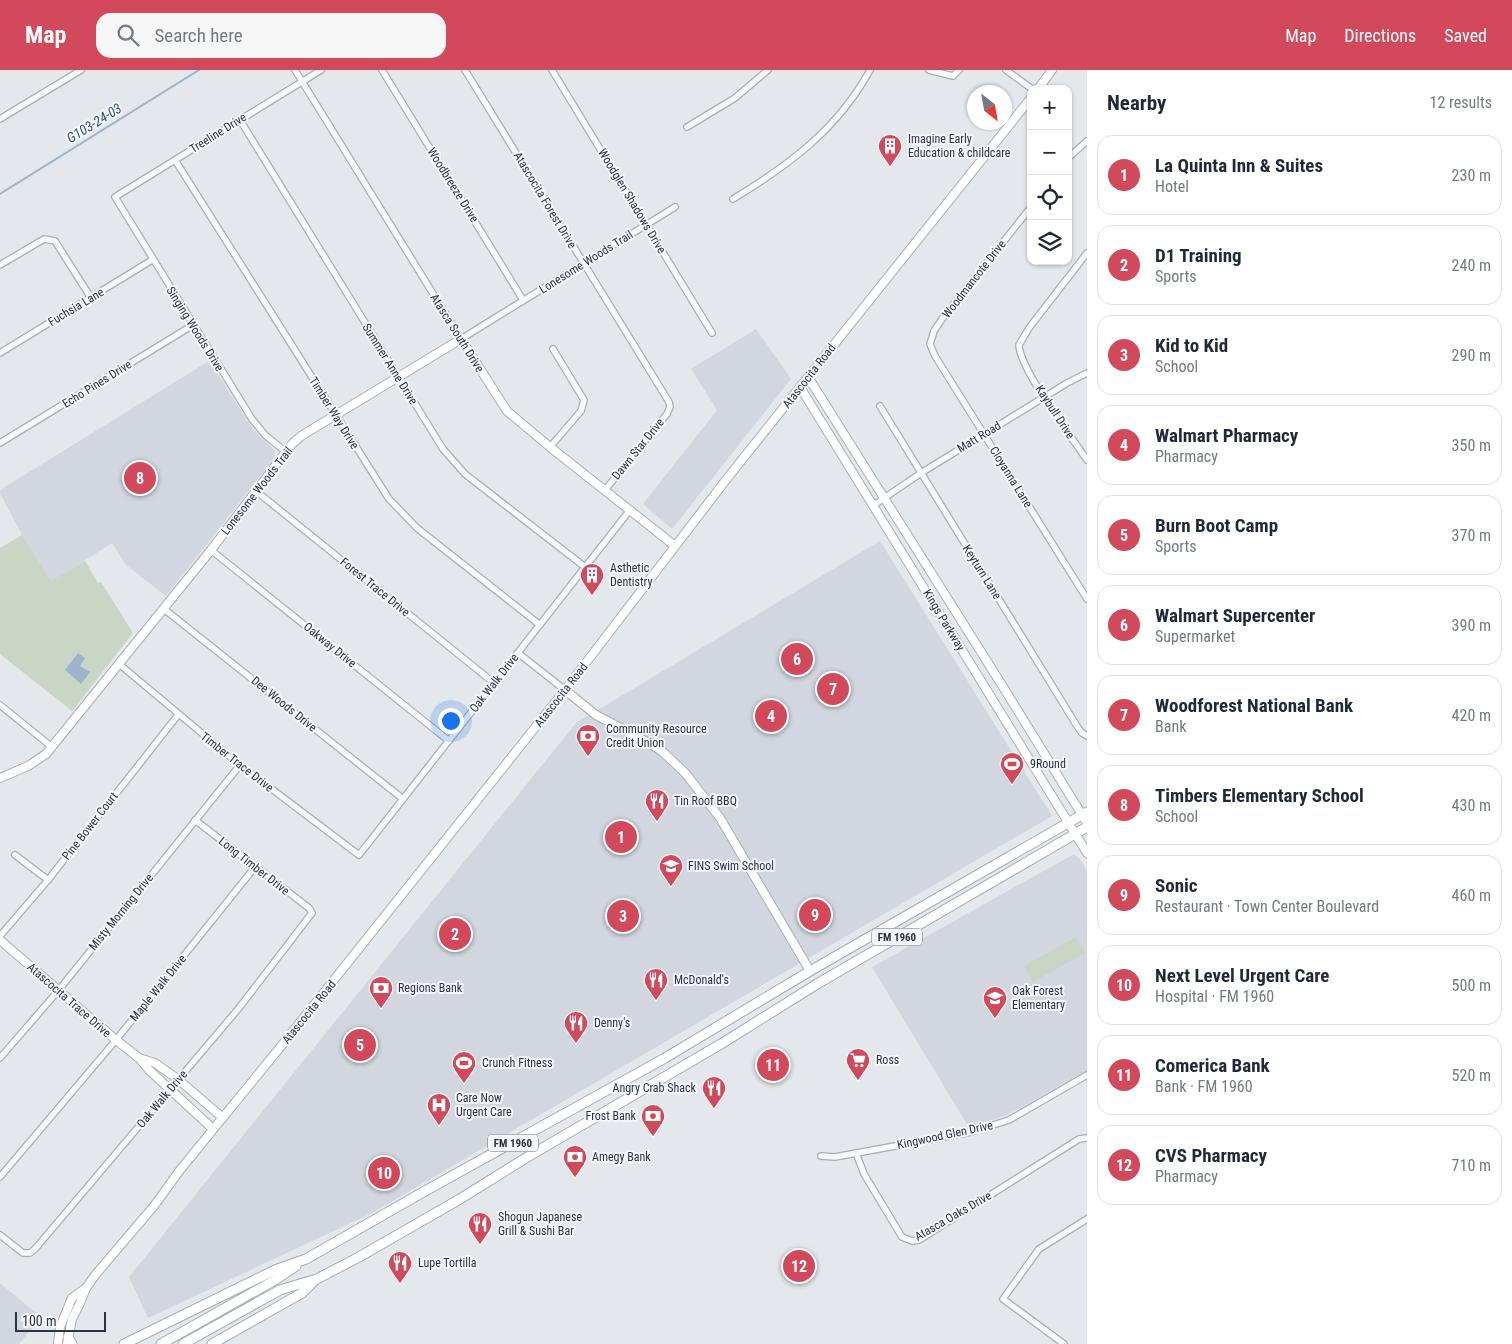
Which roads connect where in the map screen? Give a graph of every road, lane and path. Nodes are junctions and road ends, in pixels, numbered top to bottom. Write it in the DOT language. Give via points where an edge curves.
graph roads {
  1 [pos="81,70"];
  2 [pos="295,70"];
  3 [pos="321,70"];
  4 [pos="382,70"];
  5 [pos="465,70"];
  6 [pos="552,70"];
  7 [pos="768,70"];
  8 [pos="870,70"];
  9 [pos="929,70"];
  10 [pos="959,70"];
  11 [pos="1006,70"];
  12 [pos="1052,70"];
  13 [pos="302,82"];
  14 [pos="1027,85"];
  15 [pos="1041,85"];
  16 [pos="1027,103"];
  17 [pos="0,120"];
  18 [pos="240,120"];
  19 [pos="687,127"];
  20 [pos="1087,141"];
  21 [pos="1072,154"];
  22 [pos="175,160"];
  23 [pos="115,197"];
  24 [pos="733,199"];
  25 [pos="675,207"];
  26 [pos="1027,212"];
  27 [pos="647,224"];
  28 [pos="1086,257"];
  29 [pos="152,260"];
  30 [pos="584,263"];
  31 [pos="0,265"];
  32 [pos="91,298"];
  33 [pos="523,300"];
  34 [pos="193,325"];
  35 [pos="712,333"];
  36 [pos="461,339"];
  37 [pos="553,349"];
  38 [pos="0,354"];
  39 [pos="935,356"];
  40 [pos="1087,373"];
  41 [pos="398,377"];
  42 [pos="808,377"];
  43 [pos="800,387"];
  44 [pos="1044,397"];
  45 [pos="880,406"];
  46 [pos="670,408"];
  47 [pos="336,415"];
  48 [pos="984,434"];
  49 [pos="0,443"];
  50 [pos="550,447"];
  51 [pos="286,452"];
  52 [pos="1087,460"];
  53 [pos="921,473"];
  54 [pos="605,490"];
  55 [pos="256,492"];
  56 [pos="884,498"];
  57 [pos="874,506"];
  58 [pos="630,510"];
  59 [pos="675,546"];
  60 [pos="211,550"];
  61 [pos="585,567"];
  62 [pos="1087,599"];
  63 [pos="164,608"];
  64 [pos="540,625"];
  65 [pos="518,653"];
  66 [pos="118,664"];
  67 [pos="494,683"];
  68 [pos="565,690"];
  69 [pos="0,705"];
  70 [pos="178,715"];
  71 [pos="1087,736"];
  72 [pos="449,741"];
  73 [pos="52,746"];
  74 [pos="240,765"];
  75 [pos="0,778"];
  76 [pos="403,799"];
  77 [pos="1085,817"];
  78 [pos="195,820"];
  79 [pos="1069,823"];
  80 [pos="1087,827"];
  81 [pos="1076,834"];
  82 [pos="1087,853"];
  83 [pos="15,855"];
  84 [pos="359,855"];
  85 [pos="255,867"];
  86 [pos="48,880"];
  87 [pos="312,913"];
  88 [pos="0,936"];
  89 [pos="0,940"];
  90 [pos="810,971"];
  91 [pos="58,990"];
  92 [pos="116,1040"];
  93 [pos="0,1058"];
  94 [pos="139,1058"];
  95 [pos="1087,1075"];
  96 [pos="178,1080"];
  97 [pos="170,1089"];
  98 [pos="223,1118"];
  99 [pos="214,1129"];
  100 [pos="1087,1138"];
  101 [pos="856,1152"];
  102 [pos="821,1156"];
  103 [pos="0,1177"];
  104 [pos="1087,1219"];
  105 [pos="0,1234"];
  106 [pos="306,1259"];
  107 [pos="316,1280"];
  108 [pos="86,1288"];
  109 [pos="69,1342"];
  110 [pos="58,1344"];
  111 [pos="124,1344"];
  112 [pos="161,1344"];
  113 [pos="183,1344"];
  114 [pos="212,1344"];
  115 [pos="1064,1344"];
  1 -- 17 [label="street"];
  2 -- 13 [label="street, Atasca South Drive"];
  3 -- 13 [label="street, Treeline Drive"];
  4 -- 33 [label="street, Woodbreeze Drive"];
  5 -- 30 [label="street, Atascocita Forest Drive"];
  6 -- 27 [label="street, Woodglen Shadows Drive"];
  7 -- 19 [label="street" via="736,98"];
  8 -- 24 [label="street" via="836,119 812,144"];
  9 -- 10 [label="street" via="953,76"];
  11 -- 14 [label="street"];
  12 -- 15 [label="street"];
  13 -- 18 [label="street, Treeline Drive"];
  13 -- 36 [label="street, Atasca South Drive"];
  16 -- 42 [label="street, Atascocita Road"];
  18 -- 22 [label="street, Treeline Drive"];
  18 -- 41 [label="street, Summer Anne Drive"];
  20 -- 21 [label="street"];
  22 -- 23 [label="street, Treeline Drive"];
  22 -- 47 [label="street, Timber Way Drive"];
  23 -- 29 [label="street, Singing Woods Drive"];
  25 -- 27 [label="street, Lonesome Woods Trail"];
  26 -- 39 [label="street, Woodmancote Drive" via="934,331 930,344"];
  27 -- 30 [label="street, Lonesome Woods Trail"];
  27 -- 35 [label="street, Woodglen Shadows Drive"];
  28 -- 44 [label="street, Kaybull Drive" via="1018,345 1019,354"];
  29 -- 32 [label="street, Fuchsia Lane"];
  29 -- 34 [label="street, Singing Woods Drive"];
  30 -- 33 [label="street, Lonesome Woods Trail"];
  30 -- 46 [label="street, Atascocita Forest Drive" via="664,392"];
  31 -- 32 [label="street" via="44,239 55,240"];
  32 -- 38 [label="street, Fuchsia Lane"];
  33 -- 36 [label="street, Lonesome Woods Trail"];
  34 -- 49 [label="street, Echo Pines Drive"];
  34 -- 51 [label="street, Singing Woods Drive" via="256,425"];
  36 -- 41 [label="street, Lonesome Woods Trail"];
  36 -- 50 [label="street, Atasca South Drive" via="506,411"];
  37 -- 50 [label="street" via="584,400 581,411"];
  39 -- 48 [label="street, Cloyanna Lane"];
  40 -- 44 [label="street, Matt Road"];
  41 -- 47 [label="street, Lonesome Woods Trail"];
  41 -- 61 [label="street, Summer Anne Drive" via="456,466"];
  42 -- 43 [label="street, Atascocita Road"];
  42 -- 56 [label="street, Kings Parkway"];
  43 -- 57 [label="street, Kings Parkway"];
  43 -- 59 [label="street, Atascocita Road"];
  44 -- 48 [label="street, Matt Road"];
  44 -- 52 [label="street, Kaybull Drive"];
  45 -- 53 [label="street, Keyturn Lane"];
  46 -- 54 [label="street, Dawn Star Drive"];
  47 -- 51 [label="street, Lonesome Woods Trail" via="301,436"];
  47 -- 64 [label="street, Timber Way Drive" via="377,482 407,518"];
  48 -- 53 [label="street, Matt Road"];
  48 -- 62 [label="street, Cloyanna Lane"];
  50 -- 54 [label="street, Atasca South Drive"];
  51 -- 55 [label="street, Lonesome Woods Trail"];
  53 -- 56 [label="street, Matt Road"];
  53 -- 71 [label="street, Keyturn Lane" via="1077,726"];
  54 -- 58 [label="street, Atasca South Drive"];
  55 -- 60 [label="street, Lonesome Woods Trail"];
  55 -- 67 [label="street, Forest Trace Drive"];
  56 -- 57 [label="street, Matt Road"];
  56 -- 77 [label="street, Kings Parkway"];
  57 -- 79 [label="street, Kings Parkway"];
  58 -- 59 [label="street, Atasca South Drive"];
  58 -- 61 [label="street, Oak Walk Drive"];
  59 -- 68 [label="street, Atascocita Road"];
  60 -- 63 [label="street, Lonesome Woods Trail"];
  60 -- 72 [label="street, Oakway Drive"];
  61 -- 64 [label="street, Oak Walk Drive"];
  63 -- 66 [label="street, Lonesome Woods Trail"];
  63 -- 76 [label="street, Dee Woods Drive"];
  64 -- 65 [label="street, Oak Walk Drive"];
  65 -- 67 [label="street, Oak Walk Drive"];
  65 -- 68 [label="street"];
  66 -- 70 [label="street, Timber Trace Drive"];
  66 -- 73 [label="street, Lonesome Woods Trail"];
  67 -- 72 [label="street, Oak Walk Drive"];
  68 -- 90 [label="street" via="596,715 663,752 686,774 720,818"];
  68 -- 98 [label="street, Atascocita Road"];
  69 -- 73 [label="street"];
  70 -- 74 [label="street, Timber Trace Drive"];
  70 -- 86 [label="street, Pine Bower Court"];
  72 -- 76 [label="street, Oak Walk Drive"];
  73 -- 75 [label="street, Lonesome Woods Trail" via="28,766"];
  74 -- 78 [label="street, Misty Morning Drive"];
  74 -- 84 [label="street, Timber Trace Drive"];
  76 -- 84 [label="street, Oak Walk Drive"];
  77 -- 79 [label="main road, FM 1960 / FM 1960"];
  78 -- 85 [label="street, Long Timber Drive"];
  78 -- 91 [label="street, Misty Morning Drive"];
  79 -- 81 [label="street, Kings Parkway"];
  79 -- 90 [label="main road, FM 1960 / FM 1960"];
  80 -- 81 [label="main road, FM 1960 / FM 1960"];
  81 -- 82 [label="street, Kings Parkway"];
  81 -- 107 [label="main road, FM 1960 / FM 1960" via="817,984 460,1200"];
  83 -- 86 [label="street"];
  85 -- 87 [label="street, Long Timber Drive"];
  85 -- 92 [label="street, Maple Walk Drive"];
  86 -- 88 [label="street, Pine Bower Court"];
  87 -- 96 [label="street, Oak Walk Drive" via="239,1008"];
  89 -- 91 [label="street, Atascocita Trace Drive"];
  90 -- 106 [label="main road, FM 1960 / FM 1960" via="657,1062"];
  91 -- 92 [label="street, Atascocita Trace Drive"];
  91 -- 93 [label="street, Misty Morning Drive"];
  92 -- 94 [label="street, Atascocita Trace Drive"];
  92 -- 103 [label="street, Maple Walk Drive"];
  94 -- 96 [label="street, Atascocita Trace Drive" via="155,1063"];
  94 -- 97 [label="street, Atascocita Trace Drive"];
  95 -- 101 [label="street, Kingwood Glen Drive" via="1024,1112 989,1127"];
  96 -- 97 [label="street, Oak Walk Drive"];
  96 -- 98 [label="street, Atascocita Trace Drive"];
  97 -- 99 [label="street, Atascocita Trace Drive"];
  97 -- 105 [label="street, Oak Walk Drive" via="30,1253 23,1252"];
  98 -- 99 [label="street, Atascocita Road"];
  99 -- 108 [label="street, Atascocita Road"];
  100 -- 101 [label="street, Atasca Oaks Drive" via="1079,1139 919,1240 912,1241 902,1237 864,1174"];
  101 -- 102 [label="street, Kingwood Glen Drive"];
  104 -- 115 [label="street" via="1040,1249 1003,1298"];
  106 -- 111 [label="main road, FM 1960 / FM 1960" via="275,1270"];
  106 -- 112 [label="main road" via="276,1280"];
  107 -- 113 [label="main road" via="280,1290"];
  107 -- 114 [label="main road, FM 1960 / FM 1960" via="302,1293"];
  108 -- 109 [label="street, Atascocita Road" via="72,1319"];
  108 -- 110 [label="street, Atascocita Road" via="72,1298 60,1327"];
}
